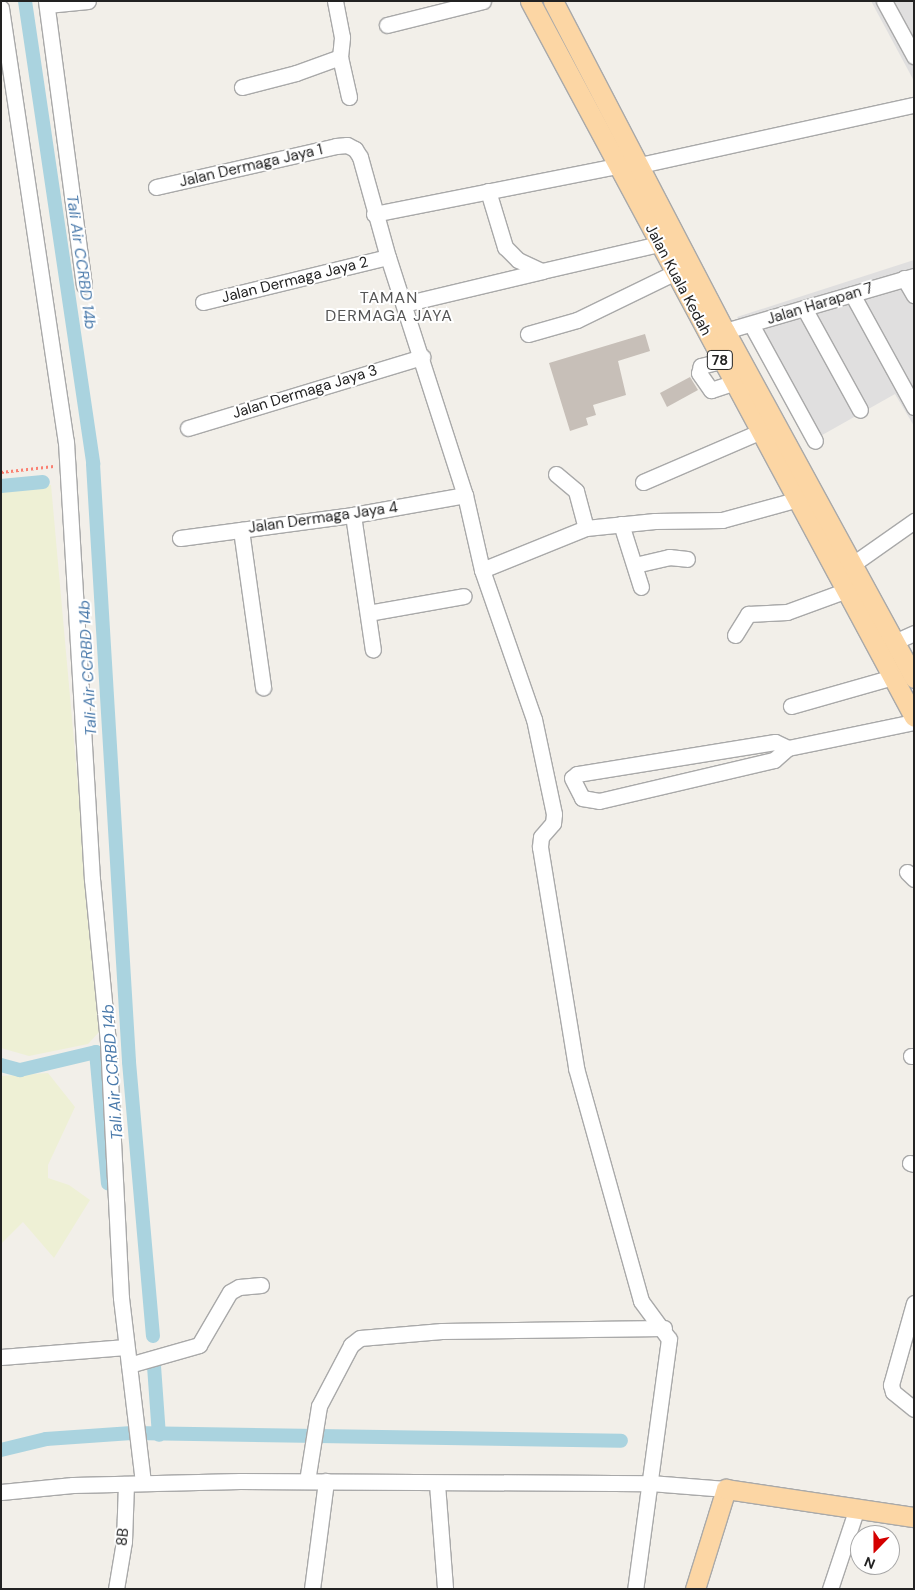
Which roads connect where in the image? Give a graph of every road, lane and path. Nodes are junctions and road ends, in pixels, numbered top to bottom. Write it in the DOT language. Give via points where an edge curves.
graph roads {
  1 [pos="88,1"];
  2 [pos="335,1"];
  3 [pos="483,1"];
  4 [pos="530,1"];
  5 [pos="553,1"];
  6 [pos="884,1"];
  7 [pos="46,3"];
  8 [pos="1,8"];
  9 [pos="387,25"];
  10 [pos="914,56"];
  11 [pos="340,57"];
  12 [pos="242,87"];
  13 [pos="349,97"];
  14 [pos="914,105"];
  15 [pos="640,165"];
  16 [pos="617,166"];
  17 [pos="156,187"];
  18 [pos="488,191"];
  19 [pos="374,214"];
  20 [pos="658,244"];
  21 [pos="388,257"];
  22 [pos="542,272"];
  23 [pos="674,273"];
  24 [pos="909,277"];
  25 [pos="84,284"];
  26 [pos="852,294"];
  27 [pos="914,295"];
  28 [pos="203,302"];
  29 [pos="404,304"];
  30 [pos="804,308"];
  31 [pos="751,324"];
  32 [pos="725,332"];
  33 [pos="528,334"];
  34 [pos="422,357"];
  35 [pos="721,361"];
  36 [pos="733,384"];
  37 [pos="914,407"];
  38 [pos="860,410"];
  39 [pos="768,411"];
  40 [pos="188,428"];
  41 [pos="759,432"];
  42 [pos="815,441"];
  43 [pos="67,465"];
  44 [pos="1,472"];
  45 [pos="556,474"];
  46 [pos="643,482"];
  47 [pos="465,495"];
  48 [pos="799,499"];
  49 [pos="354,515"];
  50 [pos="914,522"];
  51 [pos="621,524"];
  52 [pos="586,528"];
  53 [pos="241,530"];
  54 [pos="180,538"];
  55 [pos="687,559"];
  56 [pos="853,564"];
  57 [pos="634,565"];
  58 [pos="482,570"];
  59 [pos="641,587"];
  60 [pos="847,590"];
  61 [pos="464,596"];
  62 [pos="368,613"];
  63 [pos="914,633"];
  64 [pos="735,634"];
  65 [pos="894,642"];
  66 [pos="373,650"];
  67 [pos="894,677"];
  68 [pos="914,678"];
  69 [pos="263,687"];
  70 [pos="791,706"];
  71 [pos="914,717"];
  72 [pos="914,722"];
  73 [pos="788,748"];
  74 [pos="261,1285"];
  75 [pos="914,1303"];
  76 [pos="664,1328"];
  77 [pos="126,1347"];
  78 [pos="1,1357"];
  79 [pos="129,1365"];
  80 [pos="914,1408"];
  81 [pos="307,1481"];
  82 [pos="326,1481"];
  83 [pos="143,1483"];
  84 [pos="650,1483"];
  85 [pos="126,1484"];
  86 [pos="437,1484"];
  87 [pos="726,1489"];
  88 [pos="1,1492"];
  89 [pos="857,1508"];
  90 [pos="914,1517"];
  91 [pos="116,1589"];
  92 [pos="312,1589"];
  93 [pos="445,1589"];
  94 [pos="636,1589"];
  95 [pos="695,1589"];
  96 [pos="830,1589"];
  1 -- 7 [label="street"];
  2 -- 11 [label="street" via="342,36"];
  3 -- 9 [label="street"];
  4 -- 16 [label="main road, Jalan Kuala Kedah / 78"];
  5 -- 15 [label="main road, Jalan Kuala Kedah / 78"];
  6 -- 10 [label="street"];
  7 -- 25 [label="street"];
  8 -- 43 [label="street" via="62,402"];
  11 -- 12 [label="street"];
  11 -- 13 [label="street"];
  14 -- 15 [label="street"];
  15 -- 32 [label="main road, Jalan Kuala Kedah / 78"];
  16 -- 18 [label="street"];
  16 -- 20 [label="main road, Jalan Kuala Kedah / 78"];
  17 -- 19 [label="street, Jalan Dermaga Jaya 1" via="347,145 360,157"];
  18 -- 19 [label="street"];
  18 -- 22 [label="street" via="505,247 518,260"];
  19 -- 21 [label="street"];
  20 -- 22 [label="street"];
  20 -- 23 [label="main road, Jalan Kuala Kedah / 78"];
  21 -- 28 [label="street, Jalan Dermaga Jaya 2"];
  21 -- 29 [label="street"];
  22 -- 29 [label="street"];
  23 -- 33 [label="street" via="577,320"];
  23 -- 35 [label="main road, Jalan Kuala Kedah / 78"];
  24 -- 26 [label="street, Jalan Harapan 7"];
  24 -- 27 [label="street"];
  26 -- 30 [label="street, Jalan Harapan 7"];
  26 -- 37 [label="street"];
  29 -- 34 [label="street"];
  30 -- 31 [label="street, Jalan Harapan 7"];
  30 -- 38 [label="street"];
  31 -- 32 [label="street, Jalan Harapan 7"];
  31 -- 42 [label="street"];
  32 -- 39 [label="main road, Jalan Kuala Kedah / 78"];
  34 -- 40 [label="street, Jalan Dermaga Jaya 3"];
  34 -- 47 [label="street"];
  35 -- 36 [label="main road, Jalan Kuala Kedah / 78"];
  35 -- 36 [label="street" via="701,366 699,373 712,390"];
  36 -- 41 [label="main road, Jalan Kuala Kedah / 78"];
  39 -- 41 [label="main road" via="768,422"];
  39 -- 56 [label="main road, Jalan Kuala Kedah / 78"];
  41 -- 46 [label="street"];
  41 -- 48 [label="main road, Jalan Kuala Kedah / 78"];
  43 -- 44 [label="path"];
  43 -- 77 [label="street" via="92,878 108,1042"];
  45 -- 52 [label="street" via="576,491"];
  47 -- 49 [label="street, Jalan Dermaga Jaya 4"];
  47 -- 58 [label="street"];
  48 -- 51 [label="street" via="722,520"];
  48 -- 60 [label="main road, Jalan Kuala Kedah / 78"];
  49 -- 53 [label="street, Jalan Dermaga Jaya 4"];
  49 -- 62 [label="street"];
  50 -- 56 [label="street"];
  51 -- 52 [label="street"];
  51 -- 57 [label="street"];
  52 -- 58 [label="street"];
  53 -- 54 [label="street, Jalan Dermaga Jaya 4"];
  53 -- 69 [label="street"];
  55 -- 57 [label="street" via="669,557"];
  56 -- 65 [label="main road, Jalan Kuala Kedah / 78"];
  57 -- 59 [label="street"];
  58 -- 76 [label="street" via="534,718 554,814 553,823 540,842 576,1068 641,1301"];
  60 -- 64 [label="street" via="787,612 746,615"];
  60 -- 67 [label="main road, Jalan Kuala Kedah / 78"];
  61 -- 62 [label="street"];
  62 -- 66 [label="street"];
  63 -- 65 [label="street"];
  65 -- 68 [label="main road, Jalan Kuala Kedah / 78"];
  67 -- 70 [label="street"];
  67 -- 71 [label="main road, Jalan Kuala Kedah / 78"];
  72 -- 73 [label="street"];
  73 -- 73 [label="street" via="774,760 598,801 582,798 572,778 577,774 775,742"];
  74 -- 79 [label="street" via="239,1286 230,1292 199,1345"];
  75 -- 80 [label="street" via="891,1385 893,1392"];
  76 -- 81 [label="street" via="442,1331 360,1338 351,1345 326,1391 312,1433"];
  76 -- 84 [label="street" via="670,1349"];
  77 -- 78 [label="street" via="57,1350"];
  77 -- 79 [label="street"];
  79 -- 83 [label="street"];
  81 -- 82 [label="street"];
  81 -- 83 [label="street"];
  82 -- 86 [label="street"];
  82 -- 92 [label="street"];
  83 -- 85 [label="street"];
  84 -- 86 [label="street"];
  84 -- 87 [label="street"];
  84 -- 94 [label="street"];
  85 -- 88 [label="street"];
  85 -- 91 [label="street, 8B" via="124,1542"];
  86 -- 93 [label="street"];
  87 -- 89 [label="main road"];
  87 -- 95 [label="main road"];
  89 -- 90 [label="main road"];
  89 -- 96 [label="street"];
}
